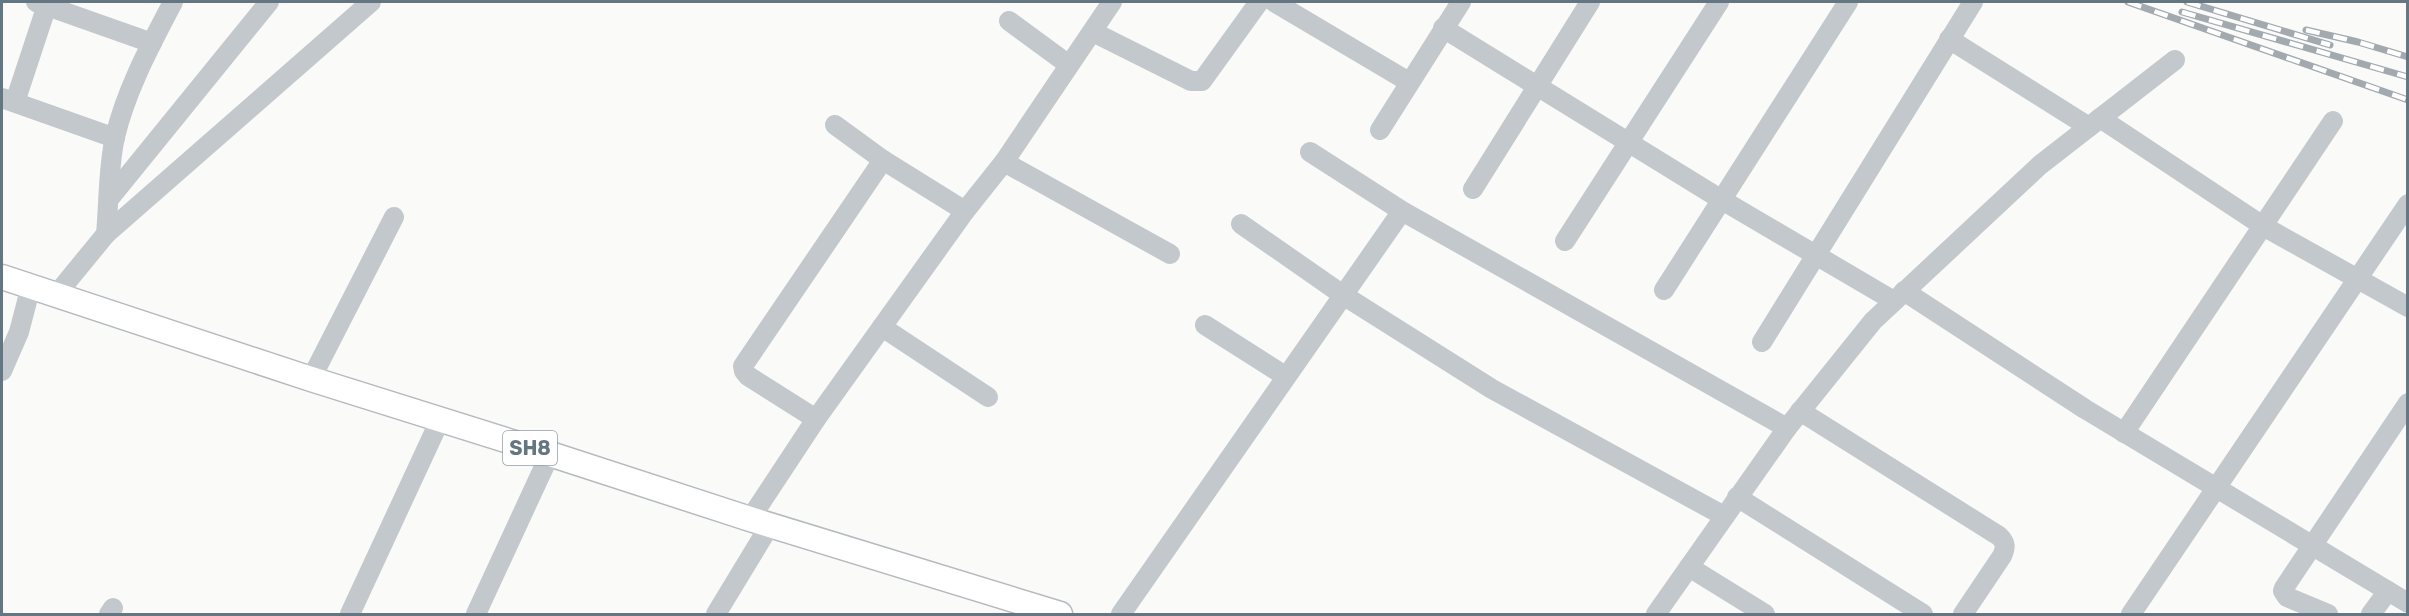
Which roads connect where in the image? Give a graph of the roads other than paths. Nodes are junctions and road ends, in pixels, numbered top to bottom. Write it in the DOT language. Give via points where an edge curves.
graph roads {
  1 [pos="173,2"];
  2 [pos="269,2"];
  3 [pos="371,2"];
  4 [pos="1112,2"];
  5 [pos="1259,2"];
  6 [pos="1274,2"];
  7 [pos="1461,2"];
  8 [pos="1590,2"];
  9 [pos="1719,2"];
  10 [pos="1848,2"];
  11 [pos="1973,2"];
  12 [pos="43,3"];
  13 [pos="1009,21"];
  14 [pos="1443,28"];
  15 [pos="1093,32"];
  16 [pos="1949,39"];
  17 [pos="152,43"];
  18 [pos="2175,60"];
  19 [pos="1069,65"];
  20 [pos="1409,82"];
  21 [pos="1536,85"];
  22 [pos="8,100"];
  23 [pos="2332,121"];
  24 [pos="2095,122"];
  25 [pos="835,125"];
  26 [pos="1380,130"];
  27 [pos="115,138"];
  28 [pos="1628,142"];
  29 [pos="1310,152"];
  30 [pos="883,160"];
  31 [pos="1004,162"];
  32 [pos="1473,189"];
  33 [pos="109,199"];
  34 [pos="1722,200"];
  35 [pos="2408,204"];
  36 [pos="965,211"];
  37 [pos="1402,211"];
  38 [pos="394,217"];
  39 [pos="1241,224"];
  40 [pos="2263,226"];
  41 [pos="106,234"];
  42 [pos="1565,241"];
  43 [pos="1170,254"];
  44 [pos="1814,254"];
  45 [pos="2,277"];
  46 [pos="2358,278"];
  47 [pos="30,286"];
  48 [pos="1665,290"];
  49 [pos="1342,295"];
  50 [pos="56,296"];
  51 [pos="1899,296"];
  52 [pos="2408,307"];
  53 [pos="1205,325"];
  54 [pos="882,327"];
  55 [pos="1762,342"];
  56 [pos="2,371"];
  57 [pos="1285,376"];
  58 [pos="311,379"];
  59 [pos="988,397"];
  60 [pos="2408,404"];
  61 [pos="1800,411"];
  62 [pos="816,419"];
  63 [pos="440,420"];
  64 [pos="1787,428"];
  65 [pos="2124,433"];
  66 [pos="550,454"];
  67 [pos="2217,489"];
  68 [pos="1737,497"];
  69 [pos="1724,516"];
  70 [pos="760,522"];
  71 [pos="2312,546"];
  72 [pos="1689,567"];
  73 [pos="2388,591"];
  74 [pos="2408,603"];
  75 [pos="350,615"];
  76 [pos="476,615"];
  77 [pos="716,615"];
  78 [pos="1060,615"];
  79 [pos="1120,615"];
  80 [pos="1656,615"];
  81 [pos="1765,615"];
  82 [pos="1923,615"];
  83 [pos="1963,615"];
  84 [pos="2131,615"];
  85 [pos="2328,615"];
  86 [pos="2371,615"];
  1 -- 17 [label="street"];
  2 -- 33 [label="street"];
  3 -- 41 [label="street"];
  4 -- 15 [label="street"];
  5 -- 15 [label="street" via="1202,81 1191,81"];
  6 -- 20 [label="street"];
  7 -- 14 [label="street"];
  8 -- 21 [label="street"];
  9 -- 28 [label="street"];
  10 -- 34 [label="street"];
  11 -- 16 [label="street"];
  12 -- 17 [label="street"];
  12 -- 22 [label="street"];
  13 -- 19 [label="street"];
  14 -- 20 [label="street"];
  14 -- 21 [label="street"];
  15 -- 19 [label="street"];
  16 -- 24 [label="street"];
  16 -- 44 [label="street"];
  17 -- 27 [label="street"];
  18 -- 24 [label="street"];
  19 -- 31 [label="street"];
  20 -- 26 [label="street"];
  21 -- 28 [label="street"];
  21 -- 32 [label="street"];
  22 -- 27 [label="street"];
  23 -- 40 [label="street"];
  24 -- 40 [label="street"];
  24 -- 51 [label="street" via="2040,165"];
  25 -- 30 [label="street"];
  27 -- 33 [label="street"];
  28 -- 34 [label="street"];
  28 -- 42 [label="street"];
  29 -- 37 [label="street"];
  30 -- 36 [label="street"];
  30 -- 62 [label="street" via="743,366 748,376"];
  31 -- 36 [label="street"];
  31 -- 43 [label="street"];
  33 -- 41 [label="street"];
  34 -- 44 [label="street"];
  34 -- 48 [label="street"];
  35 -- 46 [label="street"];
  36 -- 54 [label="street"];
  37 -- 49 [label="street"];
  37 -- 64 [label="street"];
  38 -- 58 [label="street"];
  39 -- 49 [label="street"];
  40 -- 46 [label="street"];
  40 -- 65 [label="street"];
  41 -- 50 [label="street"];
  44 -- 51 [label="street"];
  44 -- 55 [label="street"];
  45 -- 47 [label="main road, SH8"];
  46 -- 52 [label="street"];
  46 -- 67 [label="street"];
  47 -- 50 [label="main road, SH8"];
  47 -- 56 [label="street" via="19,332"];
  49 -- 57 [label="street"];
  49 -- 69 [label="street" via="1492,389"];
  50 -- 58 [label="main road, SH8"];
  51 -- 61 [label="street" via="1873,321"];
  51 -- 65 [label="street"];
  53 -- 57 [label="street"];
  54 -- 59 [label="street"];
  54 -- 62 [label="street"];
  57 -- 79 [label="street"];
  58 -- 63 [label="main road, SH8"];
  60 -- 71 [label="street"];
  61 -- 64 [label="street"];
  61 -- 83 [label="street" via="2004,542 2002,556"];
  62 -- 70 [label="street"];
  63 -- 66 [label="main road, SH8"];
  63 -- 75 [label="street"];
  64 -- 68 [label="street"];
  65 -- 67 [label="street"];
  66 -- 70 [label="main road, SH8"];
  66 -- 76 [label="street"];
  67 -- 71 [label="street"];
  67 -- 84 [label="street"];
  68 -- 69 [label="street"];
  68 -- 82 [label="street"];
  69 -- 72 [label="street"];
  70 -- 77 [label="street"];
  70 -- 78 [label="main road, SH8"];
  71 -- 73 [label="street"];
  71 -- 85 [label="street" via="2283,591 2291,599"];
  72 -- 80 [label="street"];
  72 -- 81 [label="street"];
  73 -- 74 [label="street"];
  73 -- 86 [label="street"];
}
